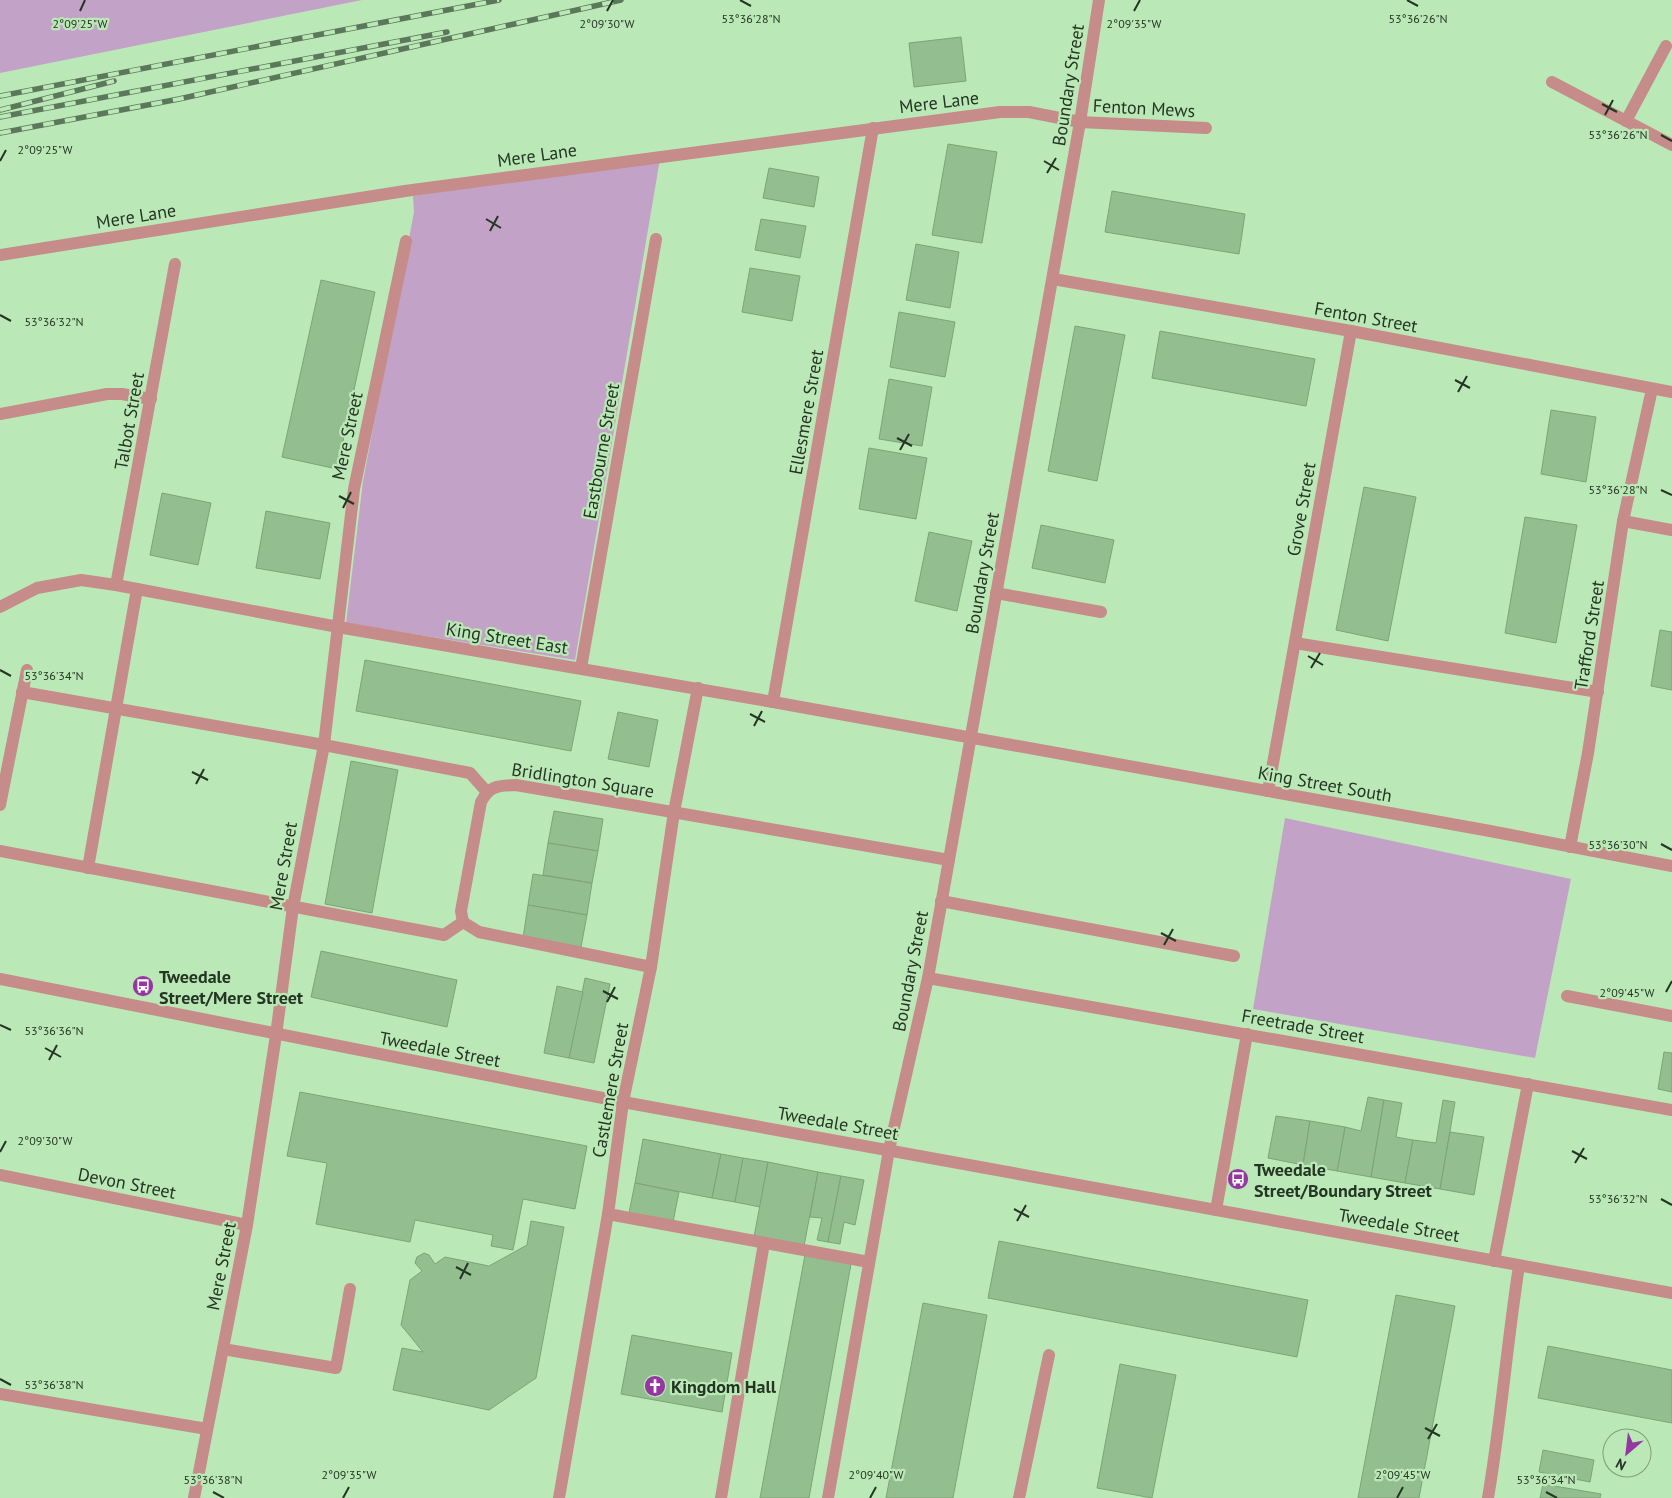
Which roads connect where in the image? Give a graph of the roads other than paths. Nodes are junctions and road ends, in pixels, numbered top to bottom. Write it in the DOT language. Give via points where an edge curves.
graph roads {
  1 [pos="1099,0"];
  2 [pos="1666,46"];
  3 [pos="1552,82"];
  4 [pos="1626,121"];
  5 [pos="1080,122"];
  6 [pos="873,128"];
  7 [pos="1206,128"];
  8 [pos="1672,145"];
  9 [pos="656,240"];
  10 [pos="406,241"];
  11 [pos="0,255"];
  12 [pos="175,264"];
  13 [pos="1052,279"];
  14 [pos="1351,331"];
  15 [pos="1652,389"];
  16 [pos="1672,392"];
  17 [pos="151,399"];
  18 [pos="0,414"];
  19 [pos="1623,521"];
  20 [pos="1672,530"];
  21 [pos="116,585"];
  22 [pos="137,589"];
  23 [pos="996,593"];
  24 [pos="0,607"];
  25 [pos="1101,612"];
  26 [pos="338,627"];
  27 [pos="1295,643"];
  28 [pos="581,668"];
  29 [pos="27,670"];
  30 [pos="698,688"];
  31 [pos="22,692"];
  32 [pos="1598,692"];
  33 [pos="774,702"];
  34 [pos="116,707"];
  35 [pos="971,737"];
  36 [pos="324,745"];
  37 [pos="1268,791"];
  38 [pos="487,792"];
  39 [pos="0,805"];
  40 [pos="674,812"];
  41 [pos="1570,847"];
  42 [pos="0,851"];
  43 [pos="949,860"];
  44 [pos="1672,866"];
  45 [pos="88,868"];
  46 [pos="941,901"];
  47 [pos="293,907"];
  48 [pos="463,922"];
  49 [pos="1234,956"];
  50 [pos="651,967"];
  51 [pos="928,978"];
  52 [pos="0,979"];
  53 [pos="1567,996"];
  54 [pos="1672,1016"];
  55 [pos="1247,1034"];
  56 [pos="276,1035"];
  57 [pos="1528,1084"];
  58 [pos="623,1102"];
  59 [pos="1672,1110"];
  60 [pos="890,1150"];
  61 [pos="0,1176"];
  62 [pos="1216,1210"];
  63 [pos="608,1214"];
  64 [pos="247,1225"];
  65 [pos="764,1243"];
  66 [pos="1494,1261"];
  67 [pos="870,1262"];
  68 [pos="1519,1266"];
  69 [pos="350,1289"];
  70 [pos="1672,1293"];
  71 [pos="223,1349"];
  72 [pos="1049,1355"];
  73 [pos="0,1394"];
  74 [pos="207,1430"];
  75 [pos="194,1498"];
  76 [pos="559,1498"];
  77 [pos="721,1498"];
  78 [pos="828,1498"];
  79 [pos="1019,1498"];
  80 [pos="1488,1498"];
  1 -- 5 [label="street, Boundary Street"];
  2 -- 4 [label="street"];
  3 -- 4 [label="street"];
  4 -- 8 [label="street"];
  5 -- 6 [label="street, Mere Lane" via="1029,112 1000,112"];
  5 -- 7 [label="street, Fenton Mews"];
  5 -- 13 [label="street, Boundary Street"];
  6 -- 11 [label="street, Mere Lane" via="405,191"];
  6 -- 33 [label="street, Ellesmere Street"];
  9 -- 28 [label="street, Eastbourne Street"];
  10 -- 26 [label="street, Mere Street" via="354,489"];
  12 -- 17 [label="street, Talbot Street"];
  13 -- 14 [label="street, Fenton Street"];
  13 -- 23 [label="street, Boundary Street"];
  14 -- 15 [label="street, Fenton Street"];
  14 -- 27 [label="street, Grove Street"];
  15 -- 16 [label="street, Fenton Street"];
  15 -- 19 [label="street, Trafford Street"];
  17 -- 18 [label="street" via="107,394"];
  17 -- 21 [label="street, Talbot Street"];
  19 -- 20 [label="street"];
  19 -- 32 [label="street, Trafford Street"];
  21 -- 22 [label="street, King Street East"];
  21 -- 24 [label="street, King Street East" via="81,580 37,588"];
  22 -- 26 [label="street, King Street East"];
  22 -- 34 [label="street"];
  23 -- 25 [label="street"];
  23 -- 35 [label="street, Boundary Street"];
  26 -- 28 [label="street, King Street East"];
  26 -- 36 [label="street, Mere Street"];
  27 -- 32 [label="street"];
  27 -- 37 [label="street, Grove Street"];
  28 -- 30 [label="street, King Street East"];
  29 -- 31 [label="street"];
  30 -- 33 [label="street, King Street East"];
  30 -- 40 [label="street, Castlemere Street"];
  31 -- 34 [label="street"];
  31 -- 39 [label="street"];
  32 -- 41 [label="street, Trafford Street"];
  33 -- 35 [label="street, King Street East"];
  34 -- 36 [label="street"];
  34 -- 45 [label="street"];
  35 -- 37 [label="street, King Street South"];
  35 -- 43 [label="street, Boundary Street"];
  36 -- 38 [label="street" via="470,773"];
  36 -- 47 [label="street, Mere Street"];
  37 -- 41 [label="street, King Street South"];
  38 -- 40 [label="street, Bridlington Square" via="497,786 516,784"];
  38 -- 48 [label="street" via="481,802 461,911"];
  40 -- 43 [label="street, Bridlington Square"];
  40 -- 50 [label="street, Castlemere Street"];
  41 -- 44 [label="street, King Street South"];
  42 -- 45 [label="street"];
  43 -- 46 [label="street, Boundary Street"];
  45 -- 47 [label="street"];
  46 -- 49 [label="street"];
  46 -- 51 [label="street, Boundary Street"];
  47 -- 48 [label="street" via="444,935"];
  47 -- 56 [label="street, Mere Street"];
  48 -- 50 [label="street" via="479,932"];
  50 -- 58 [label="street, Castlemere Street"];
  51 -- 55 [label="street, Freetrade Street"];
  51 -- 60 [label="street, Boundary Street"];
  52 -- 56 [label="street, Tweedale Street"];
  53 -- 54 [label="street"];
  55 -- 57 [label="street, Freetrade Street"];
  55 -- 62 [label="street"];
  56 -- 58 [label="street, Tweedale Street"];
  56 -- 64 [label="street, Mere Street"];
  57 -- 59 [label="street, Freetrade Street"];
  57 -- 66 [label="street"];
  58 -- 60 [label="street, Tweedale Street"];
  58 -- 63 [label="street, Castlemere Street"];
  60 -- 62 [label="street, Tweedale Street"];
  60 -- 67 [label="street, Boundary Street"];
  61 -- 64 [label="street, Devon Street"];
  62 -- 66 [label="street, Tweedale Street"];
  63 -- 65 [label="street"];
  63 -- 76 [label="street, Castlemere Street"];
  64 -- 71 [label="street, Mere Street"];
  65 -- 67 [label="street"];
  65 -- 77 [label="street"];
  66 -- 68 [label="street, Tweedale Street"];
  67 -- 78 [label="street, Boundary Street"];
  68 -- 70 [label="street, Tweedale Street"];
  68 -- 80 [label="street"];
  69 -- 71 [label="street" via="336,1368"];
  71 -- 74 [label="street, Mere Street"];
  72 -- 79 [label="street"];
  73 -- 74 [label="street"];
  74 -- 75 [label="street, Mere Street"];
}
